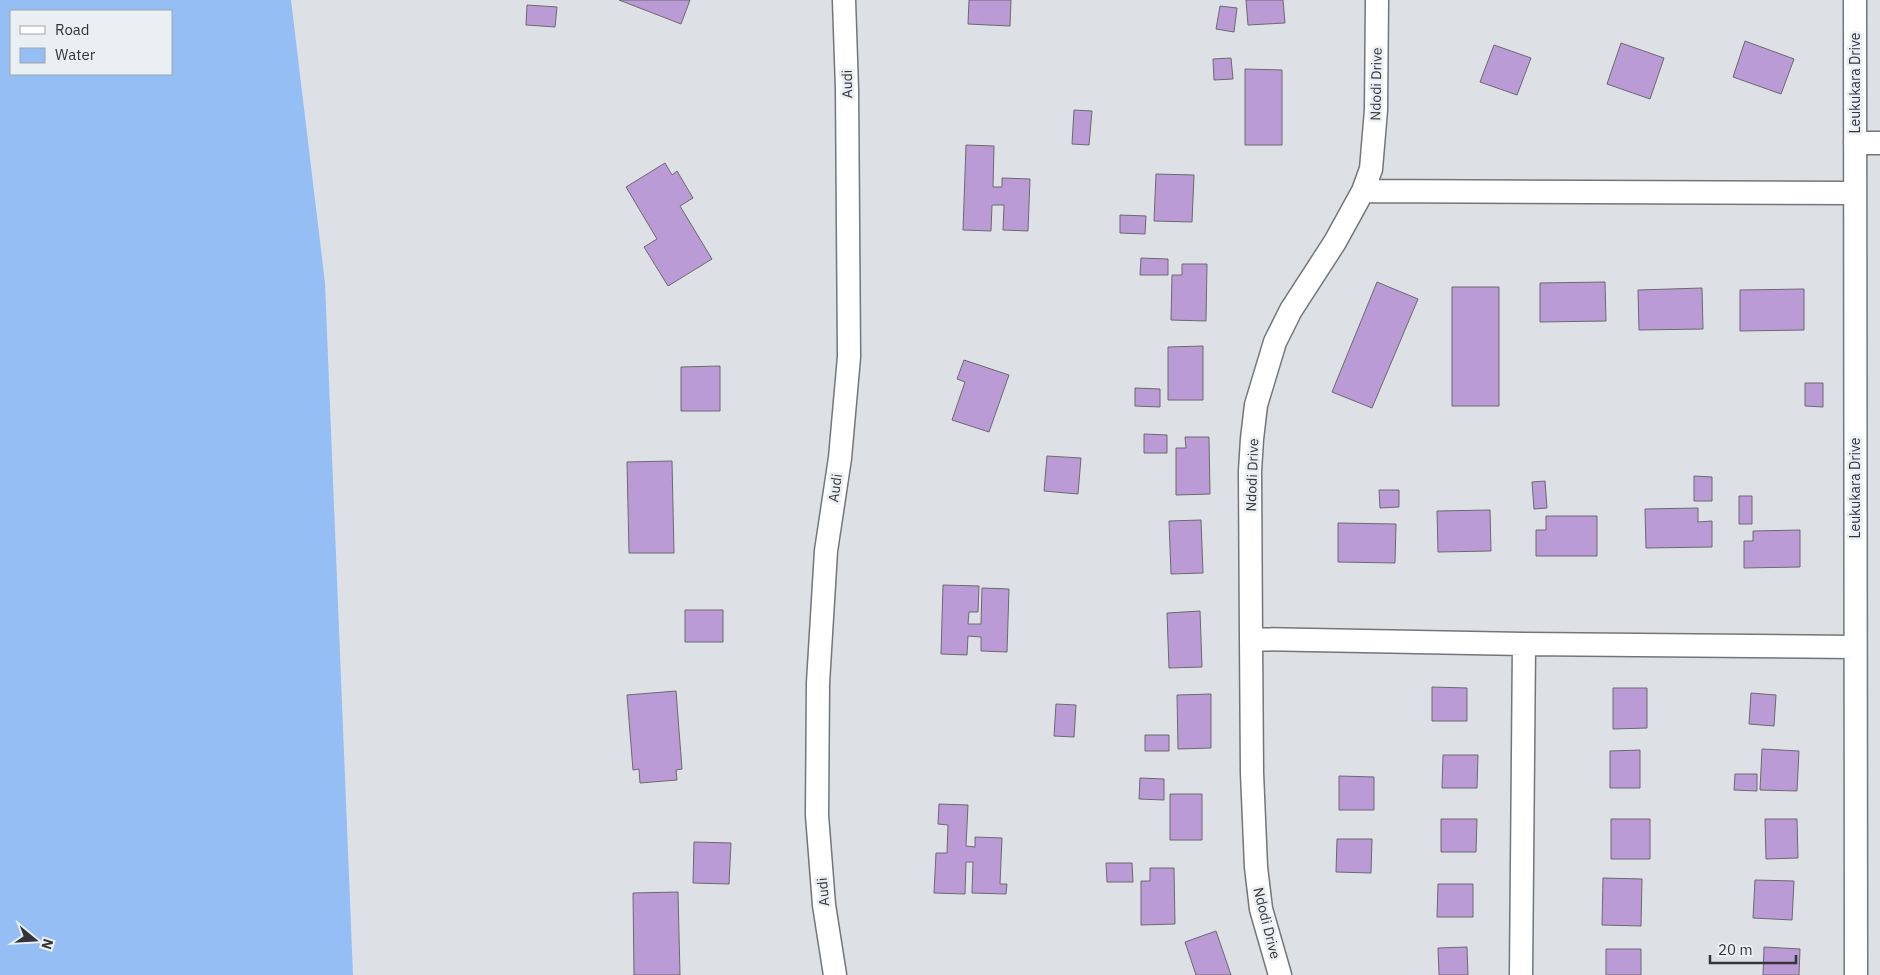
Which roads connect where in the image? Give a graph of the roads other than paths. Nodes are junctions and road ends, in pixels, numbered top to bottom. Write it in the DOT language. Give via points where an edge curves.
graph roads {
  1 [pos="844,0"];
  2 [pos="1377,0"];
  3 [pos="1855,0"];
  4 [pos="1855,143"];
  5 [pos="1880,143"];
  6 [pos="1363,191"];
  7 [pos="1855,193"];
  8 [pos="1251,639"];
  9 [pos="1524,644"];
  10 [pos="1855,647"];
  11 [pos="835,975"];
  12 [pos="1280,975"];
  13 [pos="1521,975"];
  14 [pos="1856,975"];
  1 -- 11 [label="street, Audi" via="849,357 840,458 826,551 818,683 816,815 824,905"];
  2 -- 6 [label="street, Ndodi Drive" via="1374,143 1371,169"];
  3 -- 4 [label="street, Leukukara Drive"];
  4 -- 5 [label="street"];
  4 -- 7 [label="street, Leukukara Drive"];
  6 -- 7 [label="street"];
  6 -- 8 [label="street, Ndodi Drive" via="1291,310 1275,342 1256,404 1250,471"];
  7 -- 10 [label="street, Leukukara Drive"];
  8 -- 9 [label="street"];
  8 -- 12 [label="street, Ndodi Drive" via="1252,773 1258,888"];
  9 -- 10 [label="street"];
  9 -- 13 [label="street"];
  10 -- 14 [label="street, Leukukara Drive"];
}
